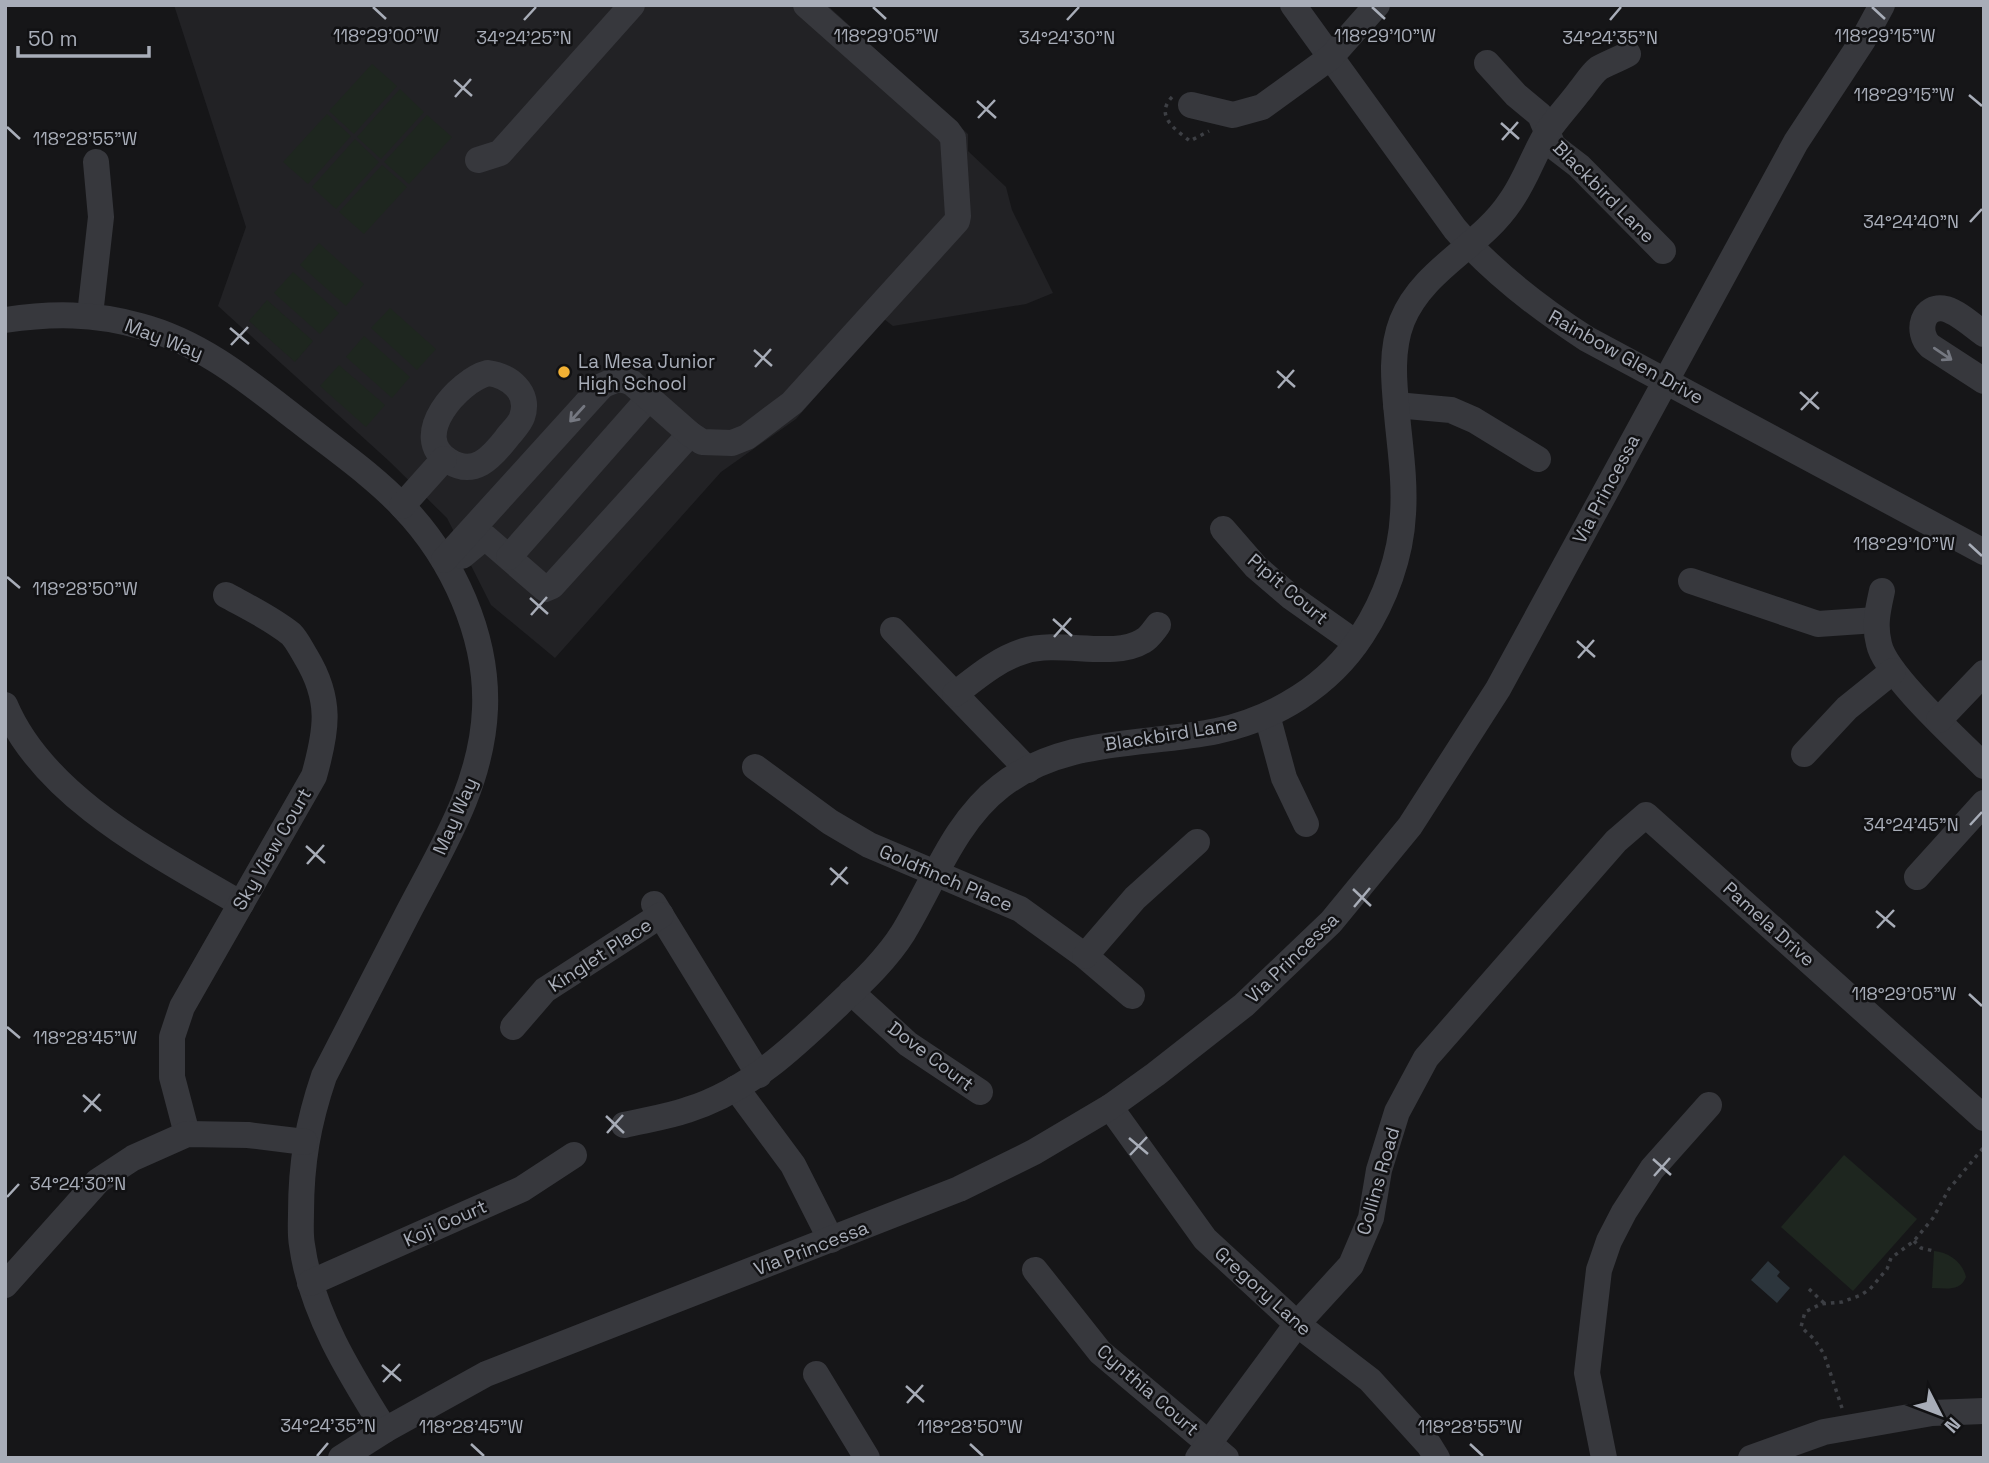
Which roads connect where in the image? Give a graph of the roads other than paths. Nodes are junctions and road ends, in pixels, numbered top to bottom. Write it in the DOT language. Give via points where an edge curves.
graph roads {
  1 [pos="632,5"];
  2 [pos="806,5"];
  3 [pos="1293,5"];
  4 [pos="1377,5"];
  5 [pos="1882,5"];
  6 [pos="1628,54"];
  7 [pos="1331,57"];
  8 [pos="1487,63"];
  9 [pos="1191,105"];
  10 [pos="1548,132"];
  11 [pos="478,160"];
  12 [pos="96,162"];
  13 [pos="1469,245"];
  14 [pos="1663,251"];
  15 [pos="90,315"];
  16 [pos="5,320"];
  17 [pos="1984,334"];
  18 [pos="1664,380"];
  19 [pos="1984,381"];
  20 [pos="649,398"];
  21 [pos="1396,405"];
  22 [pos="690,434"];
  23 [pos="444,459"];
  24 [pos="1538,459"];
  25 [pos="402,506"];
  26 [pos="1223,529"];
  27 [pos="1984,552"];
  28 [pos="509,557"];
  29 [pos="449,570"];
  30 [pos="1691,580"];
  31 [pos="1882,591"];
  32 [pos="226,595"];
  33 [pos="1876,620"];
  34 [pos="1158,625"];
  35 [pos="893,630"];
  36 [pos="1356,643"];
  37 [pos="1893,671"];
  38 [pos="1984,673"];
  39 [pos="955,694"];
  40 [pos="5,705"];
  41 [pos="1267,715"];
  42 [pos="1939,720"];
  43 [pos="1804,754"];
  44 [pos="1984,766"];
  45 [pos="755,767"];
  46 [pos="1028,770"];
  47 [pos="1984,803"];
  48 [pos="1646,815"];
  49 [pos="1306,824"];
  50 [pos="1197,842"];
  51 [pos="936,872"];
  52 [pos="1917,877"];
  53 [pos="241,904"];
  54 [pos="1085,956"];
  55 [pos="851,992"];
  56 [pos="1132,996"];
  57 [pos="513,1027"];
  58 [pos="747,1081"];
  59 [pos="980,1093"];
  60 [pos="1709,1105"];
  61 [pos="1110,1107"];
  62 [pos="1984,1118"];
  63 [pos="624,1125"];
  64 [pos="187,1134"];
  65 [pos="305,1142"];
  66 [pos="574,1155"];
  67 [pos="831,1240"];
  68 [pos="1035,1270"];
  69 [pos="310,1283"];
  70 [pos="5,1285"];
  71 [pos="1297,1324"];
  72 [pos="816,1374"];
  73 [pos="1984,1410"];
  74 [pos="385,1430"];
  75 [pos="1211,1453"];
  76 [pos="341,1458"];
  77 [pos="867,1458"];
  78 [pos="1437,1458"];
  79 [pos="1604,1458"];
  80 [pos="1751,1458"];
  1 -- 11 [label="street" via="500,153"];
  2 -- 22 [label="street" via="953,138 957,221 786,409 732,443 702,442"];
  3 -- 7 [label="street, Rainbow Glen Drive"];
  4 -- 7 [label="street"];
  5 -- 18 [label="street, Via Princessa" via="1796,142"];
  6 -- 10 [label="street, Blackbird Lane" via="1597,70"];
  7 -- 9 [label="street" via="1262,107 1233,115"];
  7 -- 13 [label="street, Rainbow Glen Drive"];
  8 -- 10 [label="street, Blackbird Lane" via="1540,115"];
  10 -- 13 [label="street, Blackbird Lane" via="1510,204"];
  10 -- 14 [label="street, Blackbird Lane" via="1553,146"];
  12 -- 15 [label="street" via="101,217"];
  13 -- 18 [label="street, Rainbow Glen Drive" via="1542,309"];
  13 -- 21 [label="street, Blackbird Lane" via="1431,279 1402,320 1395,349"];
  15 -- 16 [label="street, May Way" via="43,314"];
  15 -- 25 [label="street, May Way" via="142,326 192,346 242,376"];
  17 -- 19 [label="street, one-way" via="1941,309 1929,313 1921,329 1930,346"];
  18 -- 27 [label="street, Rainbow Glen Drive"];
  18 -- 61 [label="street, Via Princessa" via="1498,689 1410,826 1331,922 1244,1005"];
  20 -- 22 [label="street"];
  20 -- 28 [label="street"];
  20 -- 29 [label="street, one-way" via="624,379 602,386"];
  21 -- 24 [label="street" via="1451,410"];
  21 -- 36 [label="street, Blackbird Lane" via="1404,515 1388,584"];
  22 -- 28 [label="street" via="552,586 545,589"];
  23 -- 25 [label="street"];
  25 -- 29 [label="street, May Way" via="430,538"];
  26 -- 36 [label="street, Pipit Court" via="1256,567 1291,597"];
  28 -- 29 [label="street" via="482,538"];
  29 -- 65 [label="street, May Way" via="472,624 481,663 485,707 480,756 463,808 324,1076"];
  30 -- 33 [label="street" via="1818,624"];
  31 -- 33 [label="street"];
  32 -- 53 [label="street, Sky View Court" via="293,636 325,702 324,739 314,776"];
  33 -- 37 [label="street" via="1879,647"];
  34 -- 39 [label="street" via="1144,640 1125,648 1025,651 995,664"];
  35 -- 39 [label="street"];
  36 -- 41 [label="street, Blackbird Lane" via="1318,684"];
  37 -- 42 [label="street"];
  37 -- 43 [label="street" via="1847,708"];
  38 -- 42 [label="street"];
  39 -- 46 [label="street"];
  40 -- 53 [label="street" via="44,764 85,804 127,837"];
  41 -- 46 [label="street, Blackbird Lane" via="1217,731 1068,752"];
  41 -- 49 [label="street" via="1284,778"];
  42 -- 44 [label="street"];
  45 -- 51 [label="street, Goldfinch Place" via="859,840"];
  46 -- 51 [label="street, Blackbird Lane" via="1002,785 971,814"];
  47 -- 52 [label="street"];
  48 -- 62 [label="street, Pamela Drive"];
  48 -- 71 [label="street, Collins Road" via="1616,841 1426,1058 1397,1112 1371,1218 1351,1265"];
  50 -- 54 [label="street" via="1135,898"];
  51 -- 54 [label="street, Goldfinch Place" via="1020,909"];
  51 -- 55 [label="street, Blackbird Lane" via="901,936"];
  53 -- 64 [label="street, Sky View Court" via="182,1007 172,1037 172,1077"];
  54 -- 56 [label="street, Goldfinch Place"];
  55 -- 58 [label="street, Blackbird Lane" via="792,1049"];
  55 -- 59 [label="street, Dove Court" via="908,1044"];
  57 -- 58 [label="street, Kinglet Place" via="545,990 657,910"];
  58 -- 63 [label="street, Blackbird Lane" via="689,1110"];
  58 -- 67 [label="street, Kinglet Place"];
  60 -- 79 [label="street" via="1652,1169 1624,1212 1599,1270 1587,1373"];
  61 -- 67 [label="street, Via Princessa" via="960,1189"];
  61 -- 71 [label="street, Gregory Lane" via="1205,1239"];
  64 -- 65 [label="street"];
  64 -- 70 [label="street" via="134,1158 98,1181"];
  65 -- 69 [label="street, May Way" via="302,1244"];
  66 -- 69 [label="street, Koji Court" via="522,1189"];
  67 -- 74 [label="street, Via Princessa" via="486,1374"];
  68 -- 75 [label="street, Cynthia Court" via="1100,1352"];
  69 -- 74 [label="street, May Way" via="340,1354"];
  71 -- 75 [label="street, Collins Road"];
  71 -- 78 [label="street, Gregory Lane" via="1370,1381"];
  72 -- 77 [label="street"];
  73 -- 80 [label="street" via="1932,1413 1824,1432"];
  74 -- 76 [label="street, Via Princessa"];
}
